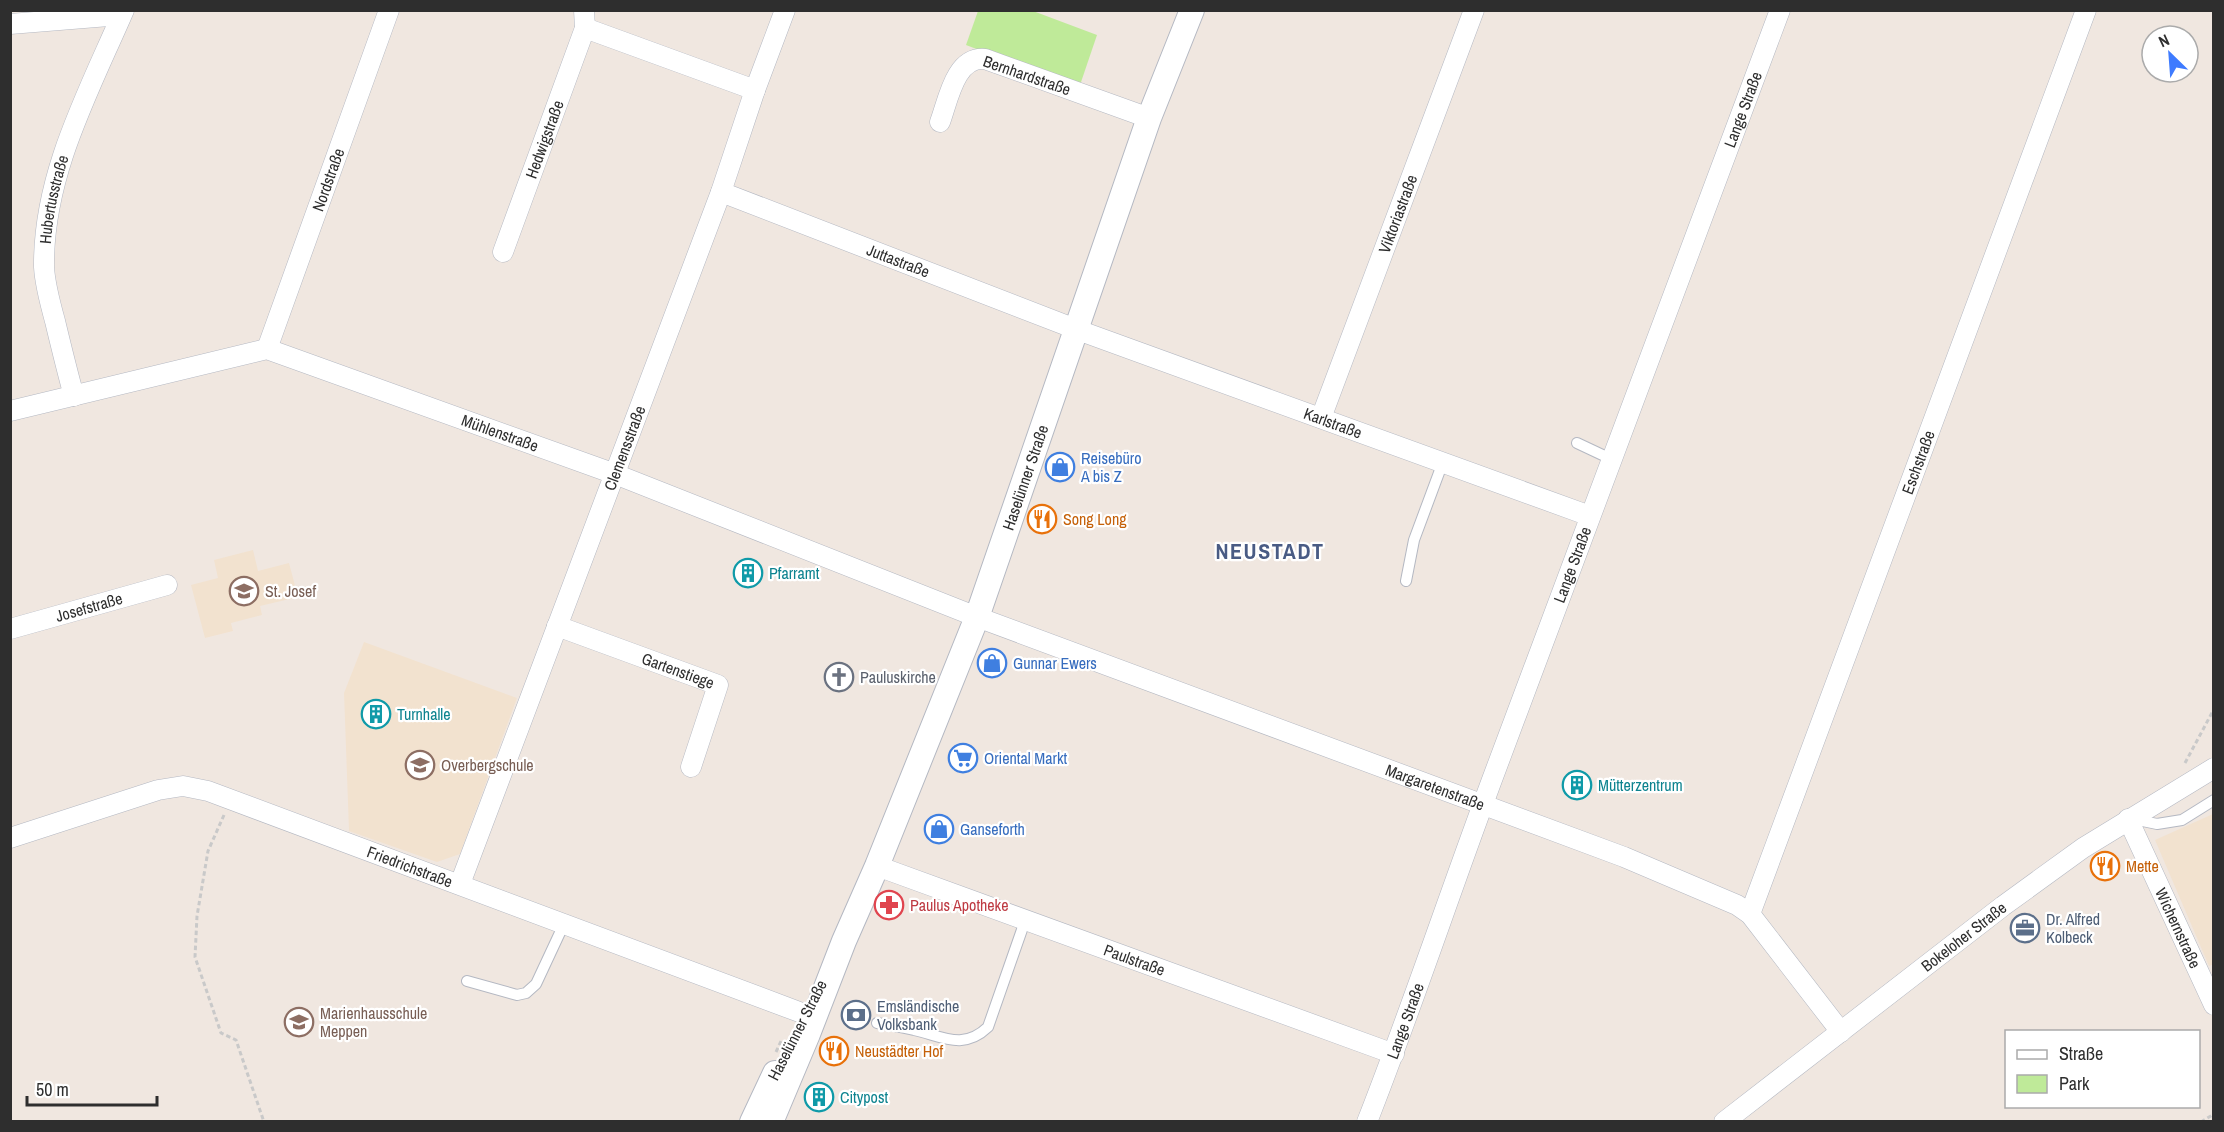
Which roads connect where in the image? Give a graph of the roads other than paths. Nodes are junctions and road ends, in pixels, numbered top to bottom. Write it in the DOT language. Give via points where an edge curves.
graph roads {
  1 [pos="389,10"];
  2 [pos="784,10"];
  3 [pos="1192,10"];
  4 [pos="1474,10"];
  5 [pos="1780,10"];
  6 [pos="2086,10"];
  7 [pos="123,13"];
  8 [pos="584,19"];
  9 [pos="10,24"];
  10 [pos="755,90"];
  11 [pos="1149,118"];
  12 [pos="940,122"];
  13 [pos="721,192"];
  14 [pos="503,252"];
  15 [pos="1077,329"];
  16 [pos="267,349"];
  17 [pos="74,396"];
  18 [pos="10,411"];
  19 [pos="1321,418"];
  20 [pos="1577,443"];
  21 [pos="1611,459"];
  22 [pos="1443,462"];
  23 [pos="615,474"];
  24 [pos="1590,516"];
  25 [pos="1406,581"];
  26 [pos="168,585"];
  27 [pos="977,617"];
  28 [pos="557,626"];
  29 [pos="10,629"];
  30 [pos="690,767"];
  31 [pos="2214,768"];
  32 [pos="2214,801"];
  33 [pos="1482,806"];
  34 [pos="2128,819"];
  35 [pos="11,834"];
  36 [pos="877,866"];
  37 [pos="460,884"];
  38 [pos="1750,914"];
  39 [pos="1025,921"];
  40 [pos="564,924"];
  41 [pos="844,940"];
  42 [pos="467,981"];
  43 [pos="2214,1005"];
  44 [pos="802,1013"];
  45 [pos="877,1023"];
  46 [pos="1841,1032"];
  47 [pos="1394,1054"];
  48 [pos="752,1122"];
  49 [pos="771,1122"];
  50 [pos="1367,1122"];
  51 [pos="1724,1122"];
  1 -- 16 [label="street, Nordstraße"];
  2 -- 10 [label="street, Clemensstraße"];
  3 -- 11 [label="street, Haselünner Straße"];
  4 -- 19 [label="street, Viktoriastraße"];
  5 -- 21 [label="street, Lange Straße"];
  6 -- 38 [label="street, Eschstraße"];
  7 -- 9 [label="street"];
  7 -- 17 [label="street, Hubertusstraße" via="74,124 49,206 44,267 47,290"];
  8 -- 10 [label="street, Hedwigstraße"];
  8 -- 14 [label="street, Hedwigstraße"];
  10 -- 13 [label="street, Clemensstraße"];
  11 -- 12 [label="street, Bernhardstraße" via="976,58 959,72"];
  11 -- 15 [label="street, Haselünner Straße"];
  13 -- 15 [label="street, Juttastraße"];
  13 -- 23 [label="street, Clemensstraße"];
  15 -- 19 [label="street, Karlstraße"];
  15 -- 27 [label="street, Haselünner Straße"];
  16 -- 17 [label="street"];
  16 -- 23 [label="street, Mühlenstraße"];
  17 -- 18 [label="street"];
  19 -- 22 [label="street, Karlstraße"];
  20 -- 21 [label="lane"];
  21 -- 24 [label="street, Lange Straße"];
  22 -- 24 [label="street, Karlstraße"];
  22 -- 25 [label="lane" via="1414,540"];
  23 -- 27 [label="street, Mühlenstraße"];
  23 -- 28 [label="street, Clemensstraße"];
  24 -- 33 [label="street, Lange Straße"];
  26 -- 29 [label="street, Josefstraße"];
  27 -- 33 [label="street, Margaretenstraße"];
  27 -- 36 [label="street, Haselünner Straße"];
  28 -- 30 [label="street, Gartenstiege" via="718,686"];
  28 -- 37 [label="street, Clemensstraße"];
  31 -- 34 [label="street, Bokeloher Straße"];
  32 -- 34 [label="lane" via="2182,819 2157,824"];
  33 -- 38 [label="street, Margaretenstraße" via="1624,857"];
  33 -- 47 [label="street, Lange Straße"];
  34 -- 43 [label="street, Wichernstraße"];
  34 -- 46 [label="street, Bokeloher Straße" via="2003,906"];
  35 -- 37 [label="street, Friedrichstraße" via="183,786 208,791"];
  36 -- 39 [label="street, Paulstraße"];
  36 -- 41 [label="street, Haselünner Straße"];
  37 -- 40 [label="street, Friedrichstraße"];
  38 -- 46 [label="street, Margaretenstraße"];
  39 -- 45 [label="lane" via="988,1027 979,1036 958,1042"];
  39 -- 47 [label="street, Paulstraße"];
  40 -- 42 [label="lane" via="536,984 526,993 517,995"];
  40 -- 44 [label="street, Friedrichstraße"];
  41 -- 44 [label="street, Haselünner Straße"];
  41 -- 49 [label="street, Haselünner Straße"];
  44 -- 48 [label="street, Haselünner Straße"];
  46 -- 51 [label="street, Bokeloher Straße"];
  47 -- 50 [label="street, Lange Straße"];
}
